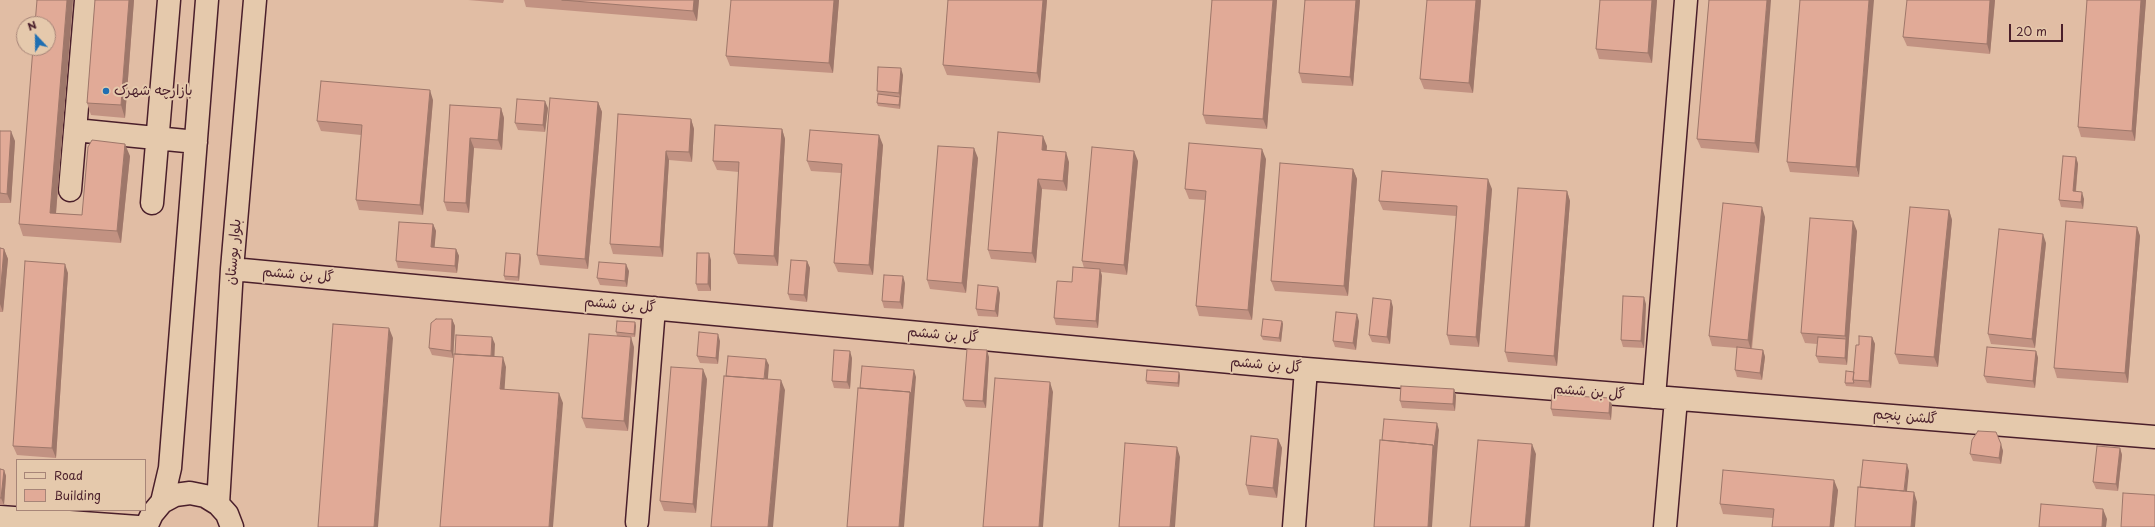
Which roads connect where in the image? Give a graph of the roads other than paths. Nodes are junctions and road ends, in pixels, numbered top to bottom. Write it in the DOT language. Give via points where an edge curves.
graph roads {
  1 [pos="86,0"];
  2 [pos="169,0"];
  3 [pos="207,0"];
  4 [pos="256,0"];
  5 [pos="1686,0"];
  6 [pos="75,130"];
  7 [pos="158,138"];
  8 [pos="196,142"];
  9 [pos="70,190"];
  10 [pos="152,203"];
  11 [pos="232,269"];
  12 [pos="654,308"];
  13 [pos="1306,369"];
  14 [pos="1654,398"];
  15 [pos="1676,399"];
  16 [pos="2155,437"];
  17 [pos="162,502"];
  18 [pos="218,504"];
  19 [pos="0,517"];
  20 [pos="637,522"];
  21 [pos="138,527"];
  22 [pos="146,527"];
  23 [pos="232,527"];
  24 [pos="1294,527"];
  25 [pos="1665,527"];
  1 -- 6 [label="street"];
  2 -- 7 [label="street"];
  3 -- 8 [label="street"];
  4 -- 11 [label="street, بلوار بوستان"];
  5 -- 14 [label="street"];
  6 -- 7 [label="street"];
  6 -- 9 [label="street"];
  7 -- 8 [label="street"];
  7 -- 10 [label="street"];
  8 -- 17 [label="street" via="170,468"];
  11 -- 12 [label="street, گل بن ششم"];
  11 -- 18 [label="street, بلوار بوستان"];
  12 -- 13 [label="street, گل بن ششم"];
  12 -- 20 [label="street"];
  13 -- 14 [label="street, گل بن ششم"];
  13 -- 24 [label="street"];
  14 -- 15 [label="street, گلشن پنجم"];
  15 -- 16 [label="street, گلشن پنجم"];
  15 -- 25 [label="street"];
  17 -- 18 [label="street" via="175,495 190,493 205,496"];
  17 -- 22 [label="street"];
  18 -- 23 [label="street" via="227,514"];
  19 -- 21 [label="street"];
}
